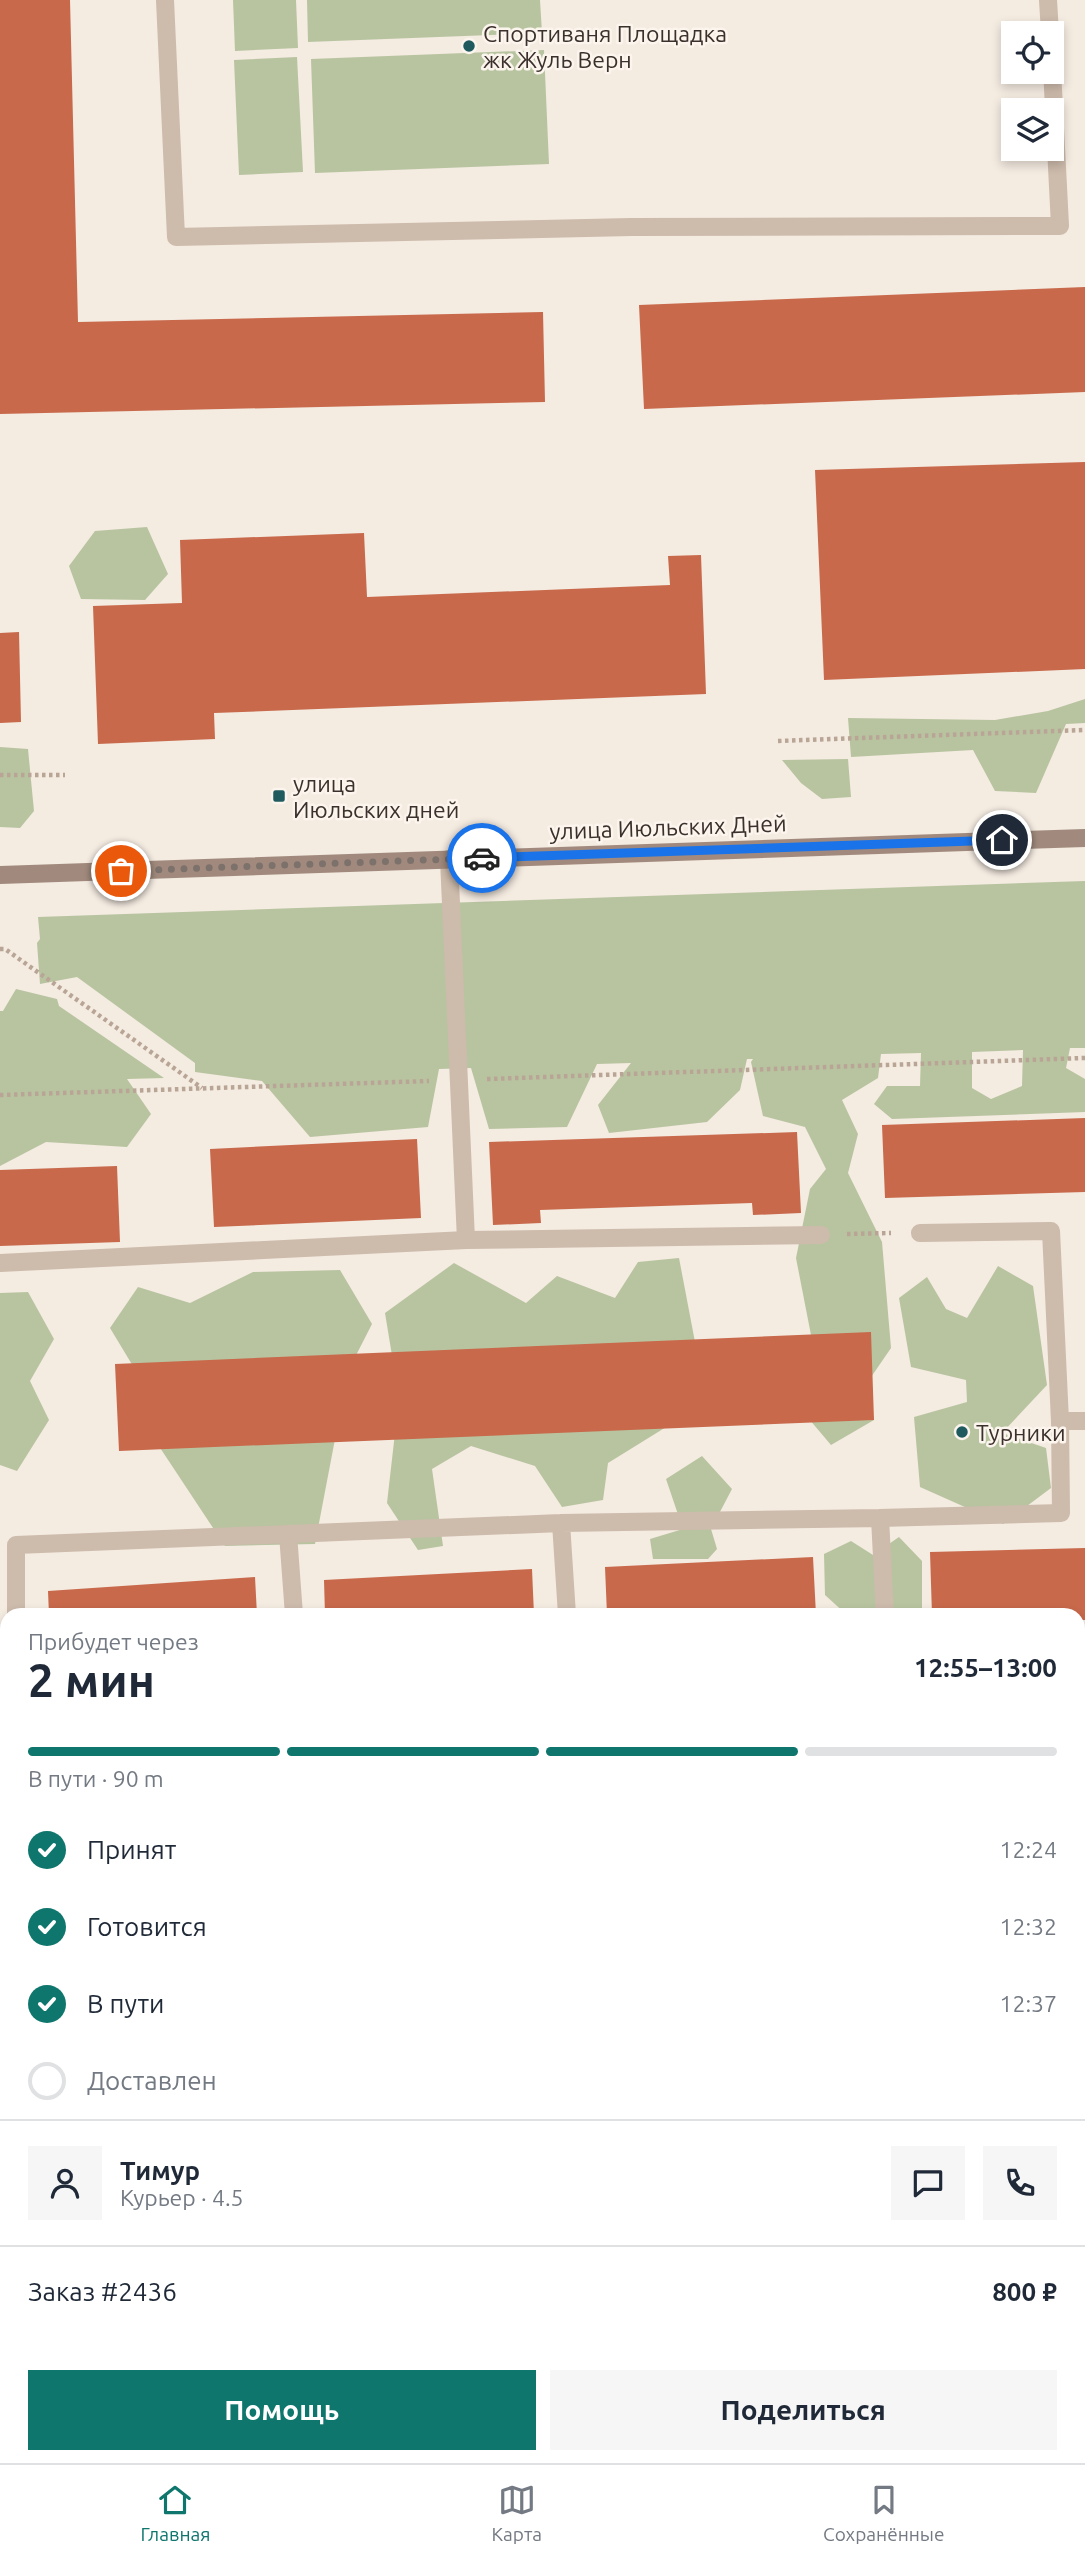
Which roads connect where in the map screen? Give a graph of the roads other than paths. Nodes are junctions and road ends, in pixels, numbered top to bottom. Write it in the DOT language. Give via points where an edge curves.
graph roads {
  1 [pos="165,0"];
  2 [pos="1048,0"];
  3 [pos="1049,21"];
  4 [pos="1053,84"];
  5 [pos="1085,838"];
  6 [pos="449,859"];
  7 [pos="0,875"];
  8 [pos="920,1233"];
  9 [pos="821,1235"];
  10 [pos="466,1240"];
  11 [pos="0,1264"];
  12 [pos="1085,1421"];
  13 [pos="1060,1422"];
  14 [pos="880,1518"];
  15 [pos="561,1523"];
  16 [pos="288,1534"];
  17 [pos="16,1608"];
  18 [pos="293,1608"];
  19 [pos="567,1608"];
  20 [pos="885,1608"];
  1 -- 4 [label="street" via="177,237 631,227 1060,226"];
  2 -- 3 [label="street"];
  5 -- 6 [label="street, улица Июльских Дней"];
  6 -- 7 [label="street, улица Июльских Дней"];
  6 -- 10 [label="street"];
  8 -- 13 [label="street" via="1051,1231"];
  9 -- 10 [label="street"];
  10 -- 11 [label="street"];
  12 -- 13 [label="street"];
  13 -- 14 [label="street" via="1061,1513"];
  14 -- 15 [label="street"];
  14 -- 20 [label="street"];
  15 -- 16 [label="street"];
  15 -- 19 [label="street"];
  16 -- 17 [label="street" via="16,1545"];
  16 -- 18 [label="street"];
}
